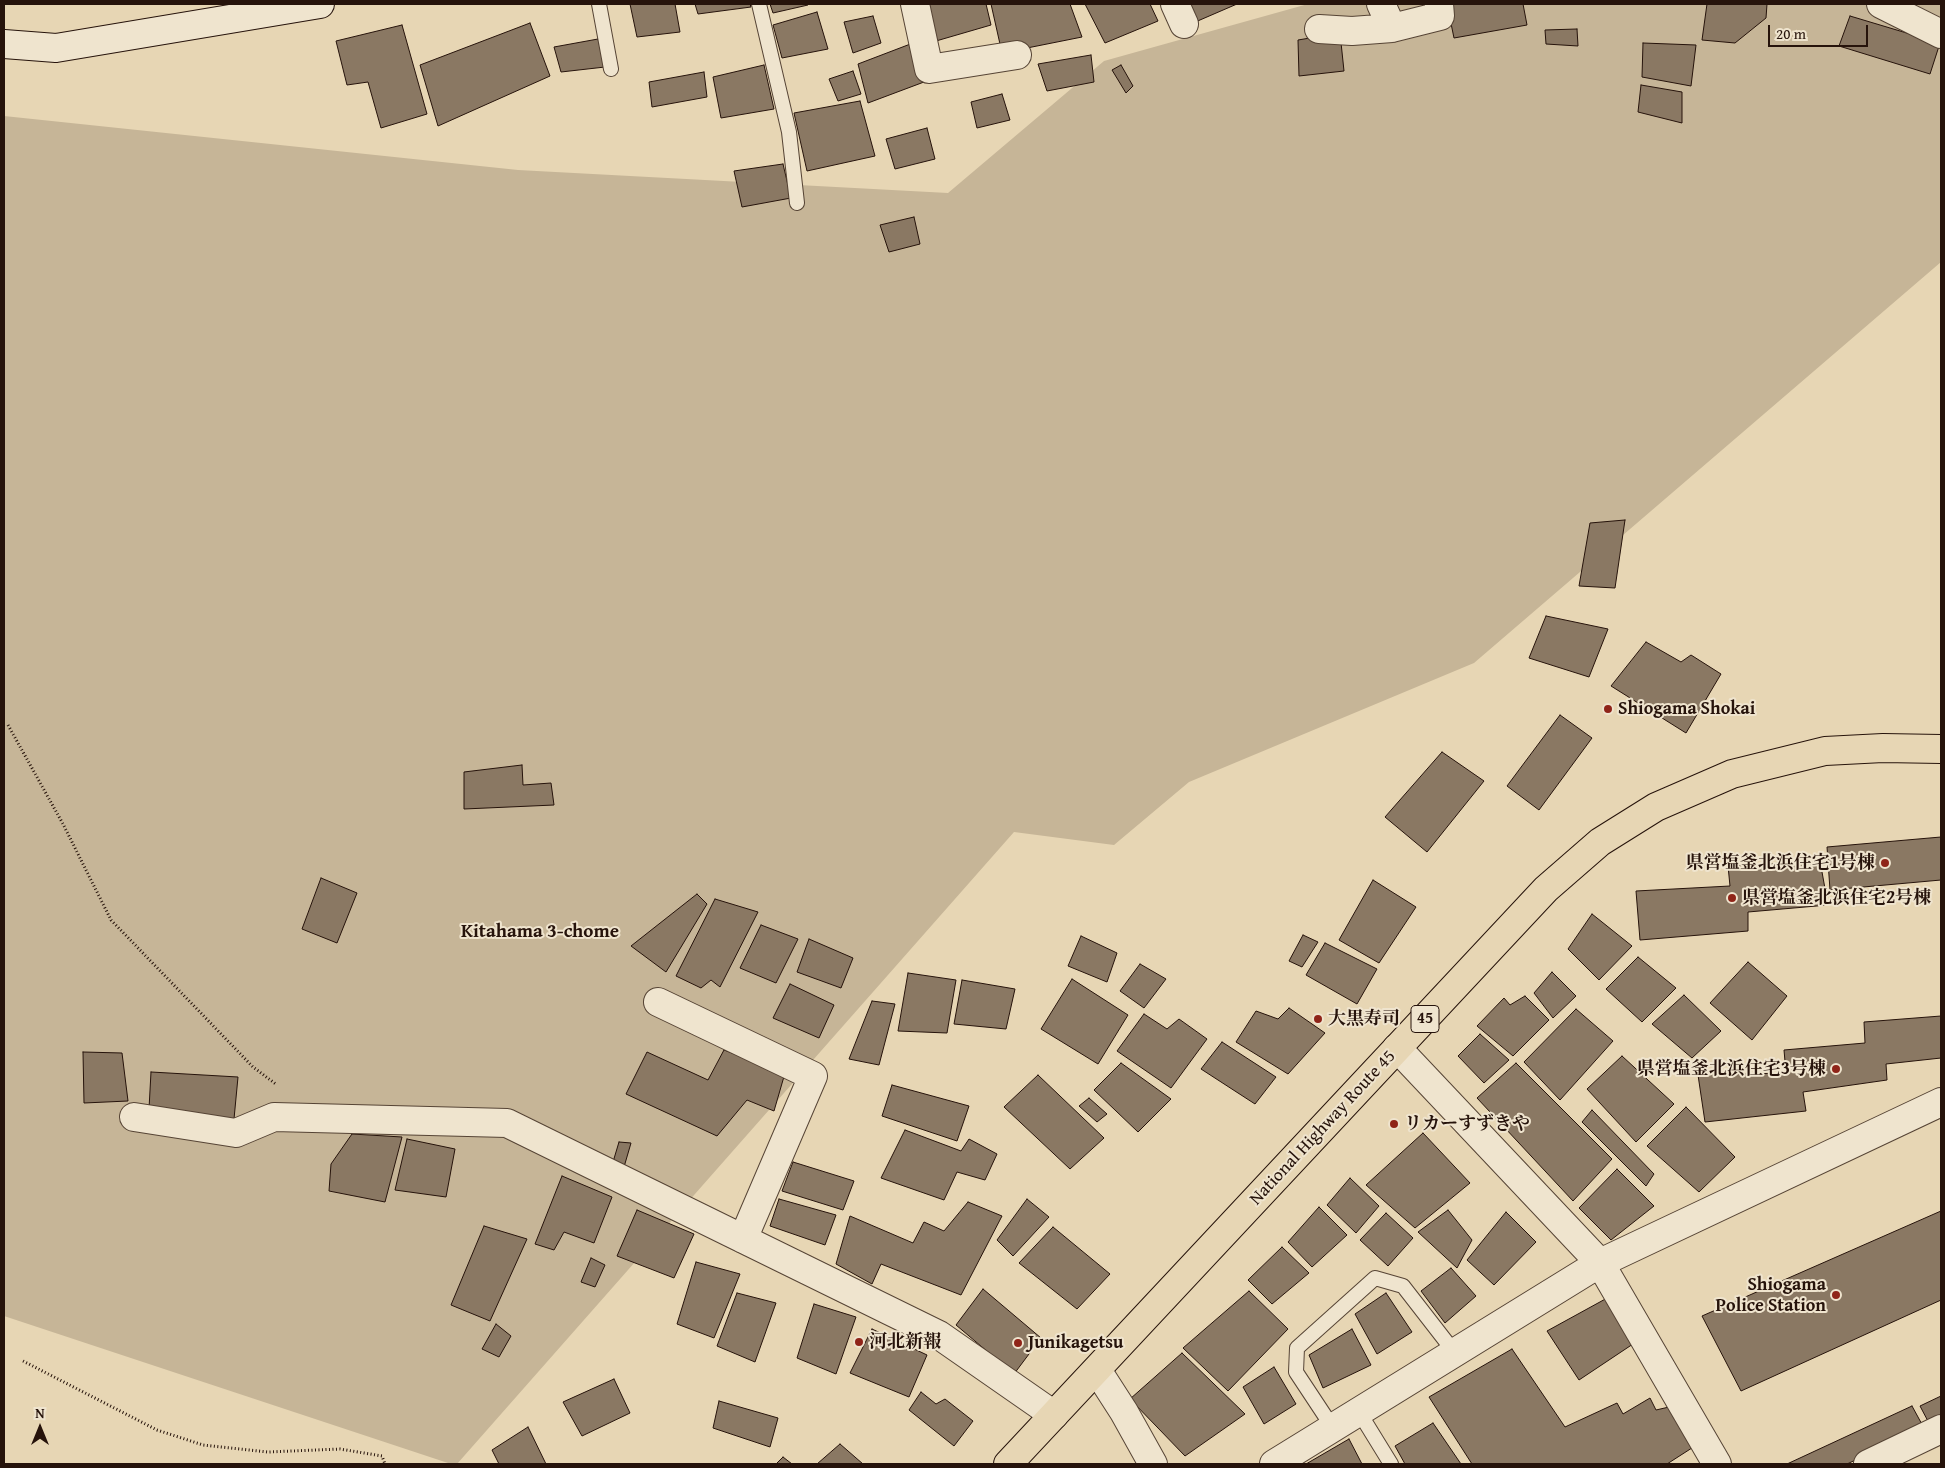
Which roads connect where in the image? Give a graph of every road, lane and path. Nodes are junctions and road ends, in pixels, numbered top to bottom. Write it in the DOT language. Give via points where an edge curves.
graph roads {
  1 [pos="320,4"];
  2 [pos="599,4"];
  3 [pos="759,4"];
  4 [pos="915,4"];
  5 [pos="1381,4"];
  6 [pos="1439,4"];
  7 [pos="1881,4"];
  8 [pos="225,12"];
  9 [pos="1392,28"];
  10 [pos="1319,29"];
  11 [pos="1941,34"];
  12 [pos="4,44"];
  13 [pos="1017,55"];
  14 [pos="611,68"];
  15 [pos="797,203"];
  16 [pos="8,725"];
  17 [pos="1941,750"];
  18 [pos="658,1002"];
  19 [pos="1397,1048"];
  20 [pos="283,1090"];
  21 [pos="1941,1102"];
  22 [pos="134,1117"];
  23 [pos="743,1239"];
  24 [pos="1600,1263"];
  25 [pos="1455,1352"];
  26 [pos="23,1361"];
  27 [pos="1097,1370"];
  28 [pos="1359,1412"];
  29 [pos="1054,1416"];
  30 [pos="1333,1428"];
  31 [pos="1941,1429"];
  32 [pos="385,1464"];
  33 [pos="1008,1464"];
  34 [pos="1153,1464"];
  35 [pos="1274,1464"];
  36 [pos="1391,1464"];
  37 [pos="1717,1464"];
  38 [pos="1868,1464"];
  1 -- 8 [label="street"];
  2 -- 14 [label="lane"];
  3 -- 15 [label="lane" via="789,132"];
  4 -- 13 [label="street" via="929,69"];
  5 -- 9 [label="street"];
  6 -- 9 [label="street" via="1440,16"];
  7 -- 11 [label="street"];
  8 -- 12 [label="street" via="56,48"];
  9 -- 10 [label="street"];
  16 -- 20 [label="path" via="64,824 111,920 253,1067"];
  17 -- 19 [label="highway, National Highway Route 45 / 45" via="1825,751 1732,774 1656,807 1600,842 1546,889"];
  18 -- 23 [label="street" via="813,1076"];
  19 -- 24 [label="street"];
  19 -- 27 [label="highway, National Highway Route 45 / 45"];
  21 -- 24 [label="street"];
  22 -- 23 [label="street" via="236,1133 274,1117 508,1124"];
  23 -- 29 [label="street" via="939,1335"];
  24 -- 25 [label="street"];
  24 -- 37 [label="street"];
  25 -- 28 [label="street"];
  25 -- 30 [label="lane" via="1403,1286 1375,1278 1297,1348 1296,1372"];
  26 -- 32 [label="path" via="156,1430 203,1445 268,1452 340,1449 382,1456"];
  27 -- 29 [label="highway, National Highway Route 45 / 45"];
  27 -- 34 [label="street"];
  28 -- 30 [label="street"];
  28 -- 36 [label="lane"];
  29 -- 33 [label="highway, National Highway Route 45 / 45"];
  30 -- 35 [label="street"];
  31 -- 38 [label="street"];
}
